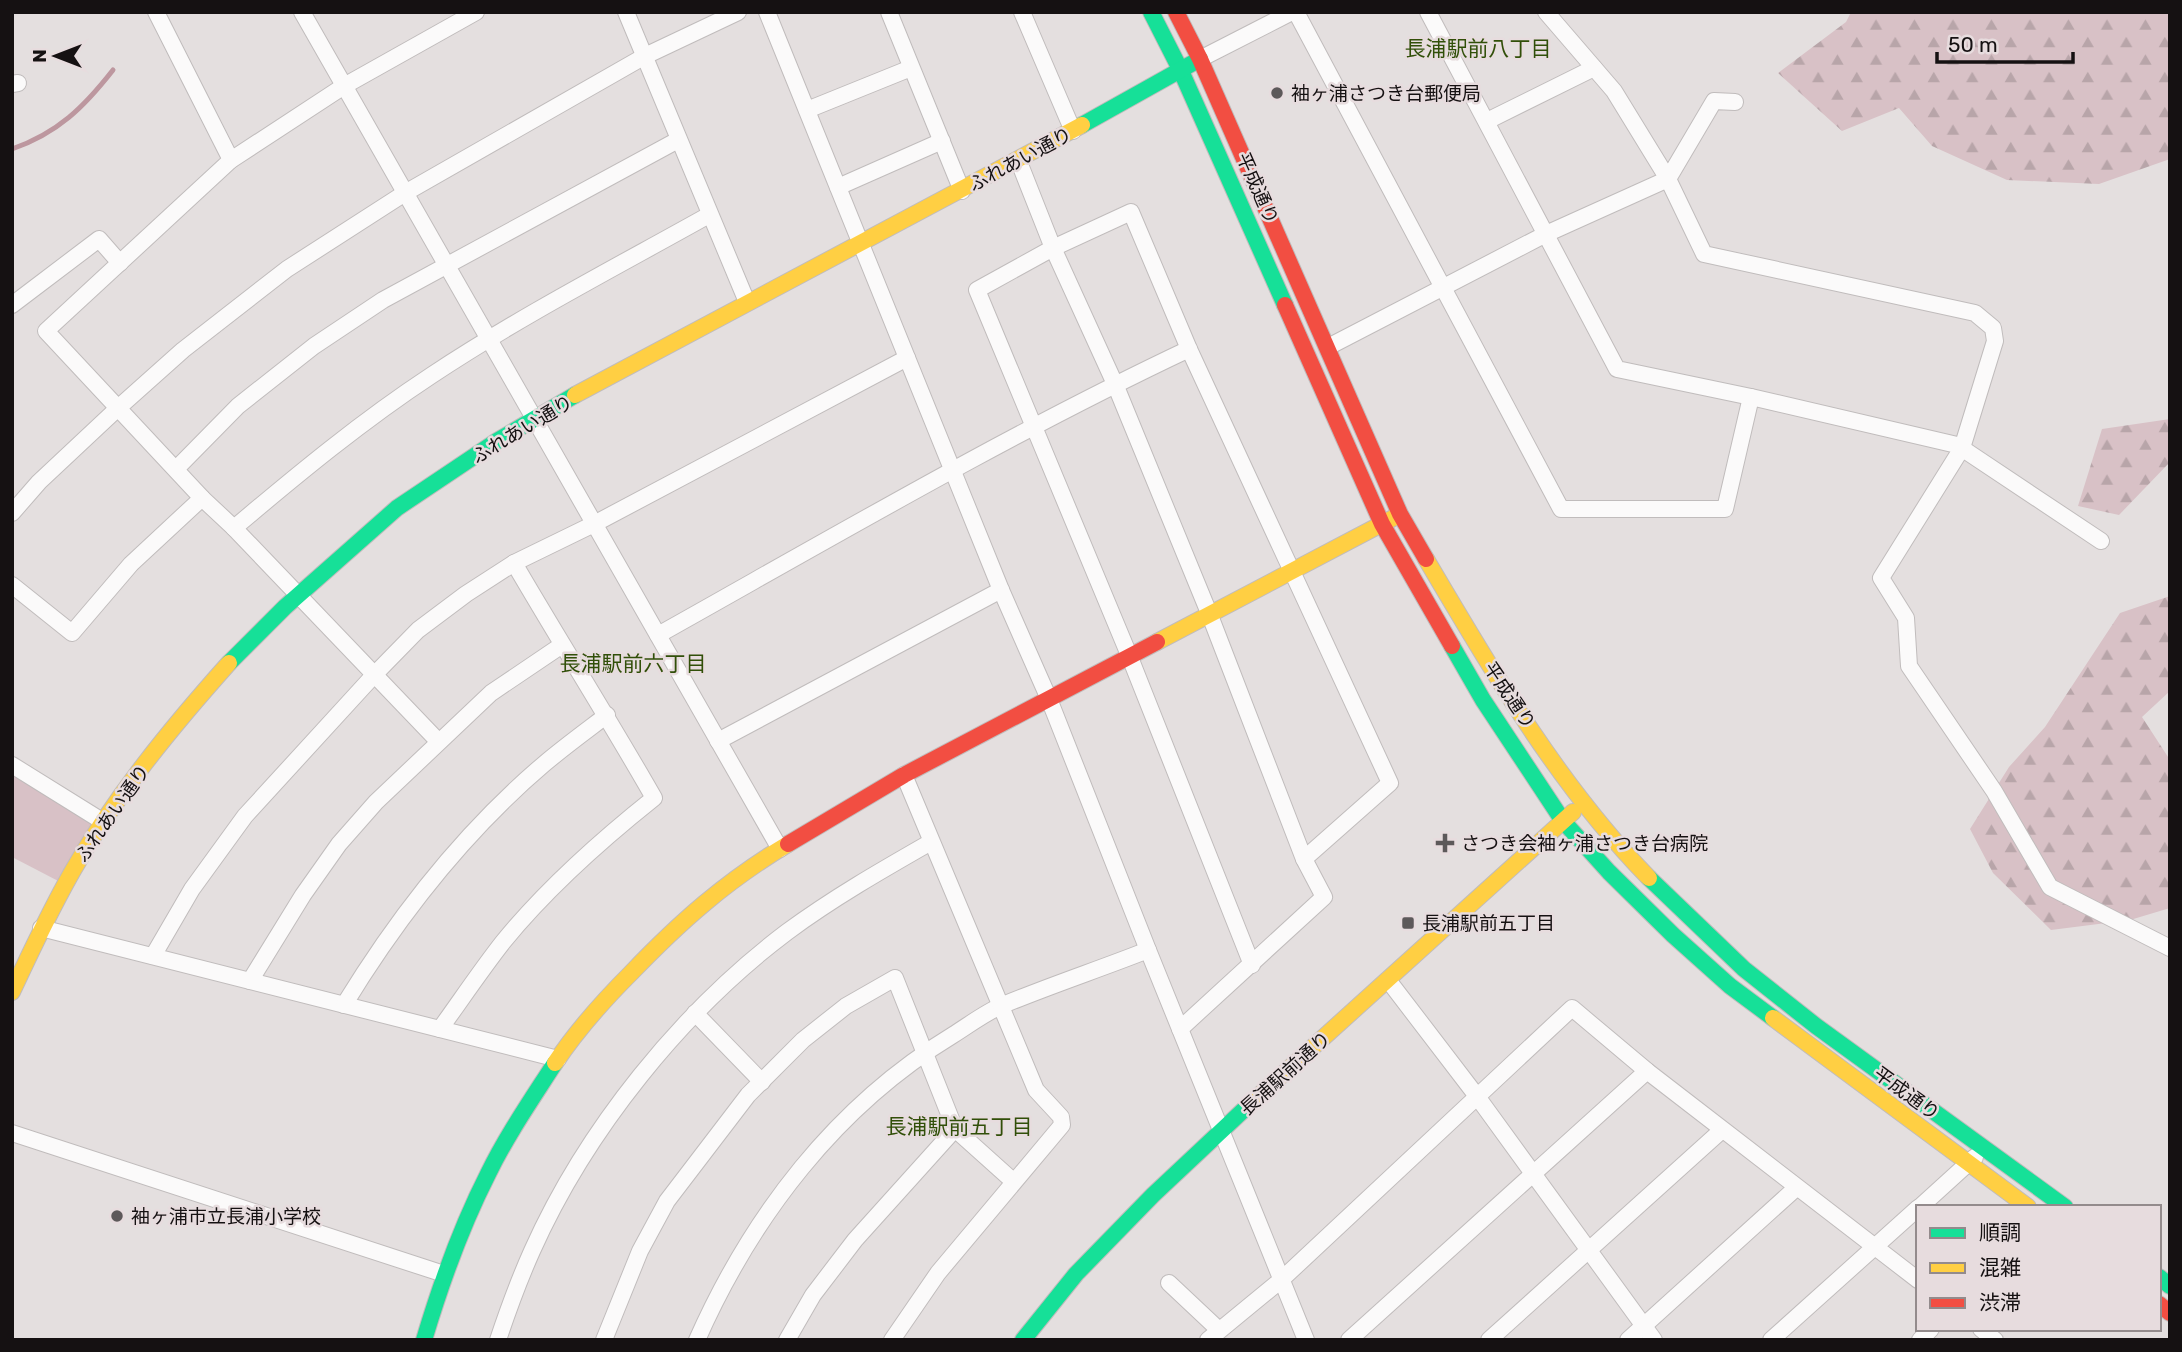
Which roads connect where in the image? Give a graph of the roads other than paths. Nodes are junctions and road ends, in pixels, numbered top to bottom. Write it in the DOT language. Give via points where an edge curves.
graph roads {
  1 [pos="157,12"];
  2 [pos="303,12"];
  3 [pos="475,12"];
  4 [pos="626,12"];
  5 [pos="738,12"];
  6 [pos="767,12"];
  7 [pos="889,12"];
  8 [pos="1022,12"];
  9 [pos="1151,12"];
  10 [pos="1176,12"];
  11 [pos="1294,12"];
  12 [pos="1429,12"];
  13 [pos="1546,12"];
  14 [pos="645,56"];
  15 [pos="1200,59"];
  16 [pos="911,68"];
  17 [pos="1594,68"];
  18 [pos="1181,71"];
  19 [pos="344,86"];
  20 [pos="1735,102"];
  21 [pos="807,110"];
  22 [pos="1487,121"];
  23 [pos="1073,131"];
  24 [pos="678,140"];
  25 [pos="942,141"];
  26 [pos="231,160"];
  27 [pos="1019,162"];
  28 [pos="1668,179"];
  29 [pos="838,187"];
  30 [pos="962,191"];
  31 [pos="405,193"];
  32 [pos="709,215"];
  33 [pos="1546,234"];
  34 [pos="861,243"];
  35 [pos="1053,248"];
  36 [pos="120,263"];
  37 [pos="447,266"];
  38 [pos="1441,286"];
  39 [pos="747,302"];
  40 [pos="12,305"];
  41 [pos="489,339"];
  42 [pos="1328,347"];
  43 [pos="1189,349"];
  44 [pos="907,358"];
  45 [pos="1115,384"];
  46 [pos="1751,397"];
  47 [pos="118,408"];
  48 [pos="534,419"];
  49 [pos="1034,427"];
  50 [pos="1962,448"];
  51 [pos="176,470"];
  52 [pos="953,470"];
  53 [pos="202,498"];
  54 [pos="12,513"];
  55 [pos="1401,514"];
  56 [pos="594,524"];
  57 [pos="1382,524"];
  58 [pos="234,528"];
  59 [pos="2101,541"];
  60 [pos="514,563"];
  61 [pos="1292,570"];
  62 [pos="12,586"];
  63 [pos="1001,590"];
  64 [pos="296,594"];
  65 [pos="1209,613"];
  66 [pos="658,635"];
  67 [pos="562,645"];
  68 [pos="1129,655"];
  69 [pos="374,675"];
  70 [pos="1049,699"];
  71 [pos="607,715"];
  72 [pos="439,741"];
  73 [pos="718,741"];
  74 [pos="12,765"];
  75 [pos="904,775"];
  76 [pos="1583,804"];
  77 [pos="102,821"];
  78 [pos="1563,821"];
  79 [pos="931,842"];
  80 [pos="780,849"];
  81 [pos="1304,859"];
  82 [pos="41,928"];
  83 [pos="2170,948"];
  84 [pos="1148,950"];
  85 [pos="153,956"];
  86 [pos="1252,965"];
  87 [pos="1388,980"];
  88 [pos="250,981"];
  89 [pos="12,992"];
  90 [pos="344,1005"];
  91 [pos="1001,1005"];
  92 [pos="695,1013"];
  93 [pos="440,1029"];
  94 [pos="1180,1029"];
  95 [pos="925,1052"];
  96 [pos="558,1059"];
  97 [pos="1647,1071"];
  98 [pos="762,1082"];
  99 [pos="1476,1095"];
  100 [pos="955,1129"];
  101 [pos="1221,1130"];
  102 [pos="1722,1130"];
  103 [pos="12,1133"];
  104 [pos="1983,1147"];
  105 [pos="1969,1164"];
  106 [pos="1534,1174"];
  107 [pos="1013,1181"];
  108 [pos="1796,1188"];
  109 [pos="1922,1205"];
  110 [pos="2025,1205"];
  111 [pos="2062,1205"];
  112 [pos="1916,1210"];
  113 [pos="1873,1246"];
  114 [pos="1589,1249"];
  115 [pos="444,1273"];
  116 [pos="1916,1278"];
  117 [pos="1282,1280"];
  118 [pos="1168,1283"];
  119 [pos="1644,1325"];
  120 [pos="1214,1335"];
  121 [pos="424,1340"];
  122 [pos="498,1340"];
  123 [pos="604,1340"];
  124 [pos="696,1340"];
  125 [pos="787,1340"];
  126 [pos="892,1340"];
  127 [pos="1023,1340"];
  128 [pos="1306,1340"];
  129 [pos="1349,1340"];
  130 [pos="1489,1340"];
  131 [pos="1628,1340"];
  132 [pos="1654,1340"];
  133 [pos="1771,1340"];
  1 -- 26 [label="street"];
  2 -- 19 [label="street"];
  3 -- 19 [label="street"];
  4 -- 14 [label="street"];
  5 -- 14 [label="street"];
  6 -- 21 [label="street"];
  7 -- 16 [label="street"];
  8 -- 23 [label="street"];
  9 -- 18 [label="street, 平成通り"];
  10 -- 15 [label="street, 平成通り"];
  11 -- 15 [label="street"];
  11 -- 38 [label="street"];
  12 -- 22 [label="street"];
  13 -- 17 [label="street"];
  14 -- 24 [label="street"];
  14 -- 31 [label="street"];
  15 -- 18 [label="street, ふれあい通り"];
  15 -- 42 [label="street, 平成通り"];
  16 -- 21 [label="street"];
  16 -- 25 [label="street"];
  17 -- 22 [label="street"];
  17 -- 28 [label="street" via="1614,91"];
  18 -- 23 [label="street, ふれあい通り"];
  18 -- 57 [label="street, 平成通り"];
  19 -- 26 [label="street"];
  19 -- 31 [label="street"];
  20 -- 28 [label="street" via="1714,101"];
  21 -- 29 [label="street"];
  22 -- 33 [label="street"];
  23 -- 27 [label="street, ふれあい通り"];
  24 -- 32 [label="street"];
  24 -- 37 [label="street"];
  25 -- 29 [label="street"];
  25 -- 30 [label="street"];
  26 -- 36 [label="street"];
  27 -- 30 [label="street, ふれあい通り"];
  27 -- 35 [label="street"];
  28 -- 33 [label="street"];
  28 -- 50 [label="street" via="1704,254 1975,313 1993,328 1995,341"];
  29 -- 34 [label="street"];
  30 -- 34 [label="street, ふれあい通り"];
  31 -- 37 [label="street"];
  31 -- 47 [label="street" via="287,269 183,350"];
  32 -- 39 [label="street"];
  32 -- 41 [label="street"];
  33 -- 38 [label="street"];
  33 -- 46 [label="street" via="1617,369"];
  34 -- 39 [label="street, ふれあい通り"];
  34 -- 44 [label="street"];
  35 -- 43 [label="street" via="1131,212"];
  35 -- 45 [label="street"];
  35 -- 49 [label="street" via="976,290"];
  36 -- 40 [label="street" via="99,239"];
  36 -- 47 [label="street" via="46,331"];
  37 -- 41 [label="street"];
  37 -- 51 [label="street" via="383,300 314,346 238,406"];
  38 -- 42 [label="street"];
  38 -- 46 [label="street" via="1561,509 1725,509"];
  39 -- 48 [label="street, ふれあい通り"];
  41 -- 48 [label="street"];
  41 -- 58 [label="street" via="368,419"];
  42 -- 55 [label="street, 平成通り"];
  43 -- 45 [label="street"];
  43 -- 61 [label="street"];
  44 -- 52 [label="street"];
  44 -- 56 [label="street"];
  45 -- 49 [label="street"];
  45 -- 65 [label="street"];
  46 -- 50 [label="street"];
  47 -- 51 [label="street"];
  47 -- 54 [label="street" via="38,482"];
  48 -- 56 [label="street"];
  48 -- 64 [label="street, ふれあい通り" via="416,494"];
  49 -- 52 [label="street"];
  49 -- 68 [label="street"];
  50 -- 59 [label="street"];
  50 -- 83 [label="street" via="1881,578 1906,618 1909,666 1994,791 2050,887"];
  51 -- 53 [label="street"];
  52 -- 63 [label="street"];
  52 -- 66 [label="street"];
  53 -- 58 [label="street"];
  53 -- 62 [label="street" via="131,564 72,633"];
  55 -- 57 [label="street"];
  55 -- 76 [label="street, 平成通り" via="1489,666"];
  56 -- 60 [label="street"];
  56 -- 66 [label="street"];
  57 -- 61 [label="street"];
  57 -- 78 [label="street, 平成通り" via="1483,700"];
  58 -- 64 [label="street"];
  60 -- 67 [label="street"];
  60 -- 69 [label="street" via="418,630"];
  61 -- 65 [label="street"];
  61 -- 81 [label="street" via="1391,783"];
  63 -- 70 [label="street"];
  63 -- 73 [label="street"];
  64 -- 69 [label="street"];
  64 -- 77 [label="street, ふれあい通り" via="211,681"];
  65 -- 68 [label="street"];
  65 -- 81 [label="street"];
  66 -- 73 [label="street"];
  67 -- 71 [label="street"];
  67 -- 72 [label="street" via="491,693"];
  68 -- 70 [label="street"];
  68 -- 86 [label="street"];
  69 -- 72 [label="street"];
  69 -- 85 [label="street" via="245,816 192,889"];
  70 -- 75 [label="street"];
  70 -- 84 [label="street"];
  71 -- 90 [label="street" via="544,764 465,842 395,926"];
  71 -- 93 [label="street" via="654,798 606,836 537,905 503,942"];
  72 -- 88 [label="street" via="340,844"];
  73 -- 80 [label="street"];
  74 -- 77 [label="street"];
  75 -- 79 [label="street"];
  75 -- 80 [label="street"];
  76 -- 78 [label="street, 長浦駅前通り"];
  76 -- 104 [label="street, 平成通り" via="1632,862 1744,968"];
  77 -- 82 [label="street, ふれあい通り"];
  78 -- 87 [label="street, 長浦駅前通り"];
  78 -- 105 [label="street, 平成通り" via="1609,872 1730,986"];
  79 -- 91 [label="street"];
  79 -- 92 [label="street" via="842,893 786,933"];
  80 -- 96 [label="street" via="676,926 591,1014"];
  81 -- 86 [label="street" via="1324,897"];
  82 -- 85 [label="street"];
  82 -- 89 [label="street, ふれあい通り"];
  84 -- 91 [label="street"];
  84 -- 94 [label="street"];
  85 -- 88 [label="street"];
  86 -- 94 [label="street"];
  87 -- 99 [label="street"];
  87 -- 101 [label="street, 長浦駅前通り"];
  88 -- 90 [label="street"];
  90 -- 93 [label="street"];
  91 -- 95 [label="street"];
  91 -- 107 [label="street" via="1036,1090 1062,1121"];
  92 -- 98 [label="street"];
  92 -- 122 [label="street" via="590,1143 532,1251"];
  93 -- 96 [label="street"];
  94 -- 101 [label="street"];
  95 -- 98 [label="street" via="894,978 846,1006 803,1040"];
  95 -- 100 [label="street"];
  95 -- 124 [label="street" via="854,1111 771,1206 724,1281"];
  96 -- 115 [label="street" via="488,1173"];
  97 -- 99 [label="street" via="1572,1008"];
  97 -- 102 [label="street"];
  97 -- 106 [label="street"];
  98 -- 123 [label="street" via="667,1201 640,1251"];
  99 -- 106 [label="street"];
  99 -- 117 [label="street"];
  100 -- 107 [label="street"];
  100 -- 125 [label="street" via="855,1240 813,1295"];
  101 -- 117 [label="street"];
  101 -- 127 [label="street, 長浦駅前通り" via="1076,1274"];
  102 -- 108 [label="street"];
  102 -- 114 [label="street"];
  103 -- 115 [label="street"];
  104 -- 105 [label="street"];
  104 -- 111 [label="street, 平成通り"];
  105 -- 109 [label="street"];
  105 -- 110 [label="street, 平成通り"];
  106 -- 114 [label="street"];
  106 -- 129 [label="street"];
  107 -- 126 [label="street" via="937,1273"];
  108 -- 113 [label="street"];
  108 -- 119 [label="street"];
  112 -- 113 [label="street"];
  113 -- 116 [label="street"];
  113 -- 133 [label="street"];
  114 -- 119 [label="street"];
  114 -- 130 [label="street"];
  115 -- 121 [label="street"];
  117 -- 120 [label="street"];
  117 -- 128 [label="street"];
  118 -- 120 [label="street"];
  119 -- 131 [label="street"];
  119 -- 132 [label="street"];
}
